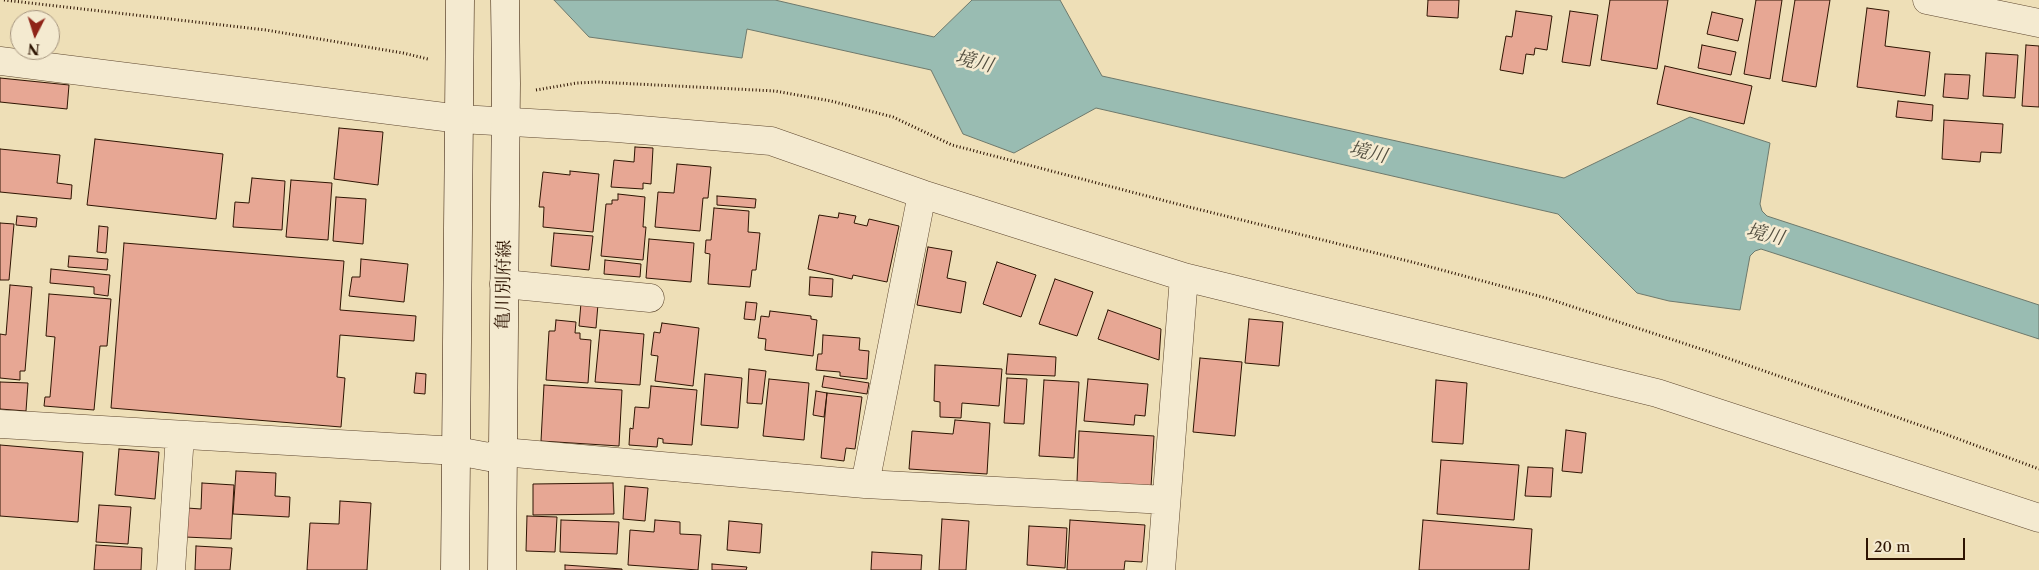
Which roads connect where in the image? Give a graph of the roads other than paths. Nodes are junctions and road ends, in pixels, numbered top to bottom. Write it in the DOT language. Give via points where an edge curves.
graph roads {
  1 [pos="460,0"];
  2 [pos="505,0"];
  3 [pos="1927,0"];
  4 [pos="2039,23"];
  5 [pos="0,61"];
  6 [pos="460,119"];
  7 [pos="506,121"];
  8 [pos="922,194"];
  9 [pos="1184,277"];
  10 [pos="504,284"];
  11 [pos="650,298"];
  12 [pos="0,424"];
  13 [pos="180,435"];
  14 [pos="456,451"];
  15 [pos="503,452"];
  16 [pos="865,484"];
  17 [pos="1166,500"];
  18 [pos="2039,518"];
  19 [pos="170,570"];
  20 [pos="455,570"];
  21 [pos="502,570"];
  22 [pos="1161,570"];
  1 -- 6 [label="street"];
  2 -- 7 [label="street, 亀川別府線" via="518,87"];
  3 -- 4 [label="street"];
  5 -- 6 [label="street"];
  6 -- 7 [label="street"];
  6 -- 14 [label="street"];
  7 -- 8 [label="street" via="771,141"];
  7 -- 10 [label="street, 亀川別府線"];
  8 -- 9 [label="street"];
  8 -- 16 [label="street"];
  9 -- 17 [label="street"];
  9 -- 18 [label="street" via="1657,393"];
  10 -- 11 [label="street"];
  10 -- 15 [label="street, 亀川別府線"];
  12 -- 13 [label="street"];
  13 -- 14 [label="street"];
  13 -- 19 [label="street"];
  14 -- 15 [label="street" via="489,457"];
  14 -- 20 [label="street"];
  15 -- 16 [label="street"];
  15 -- 21 [label="street, 亀川別府線"];
  16 -- 17 [label="street"];
  17 -- 22 [label="street"];
}
